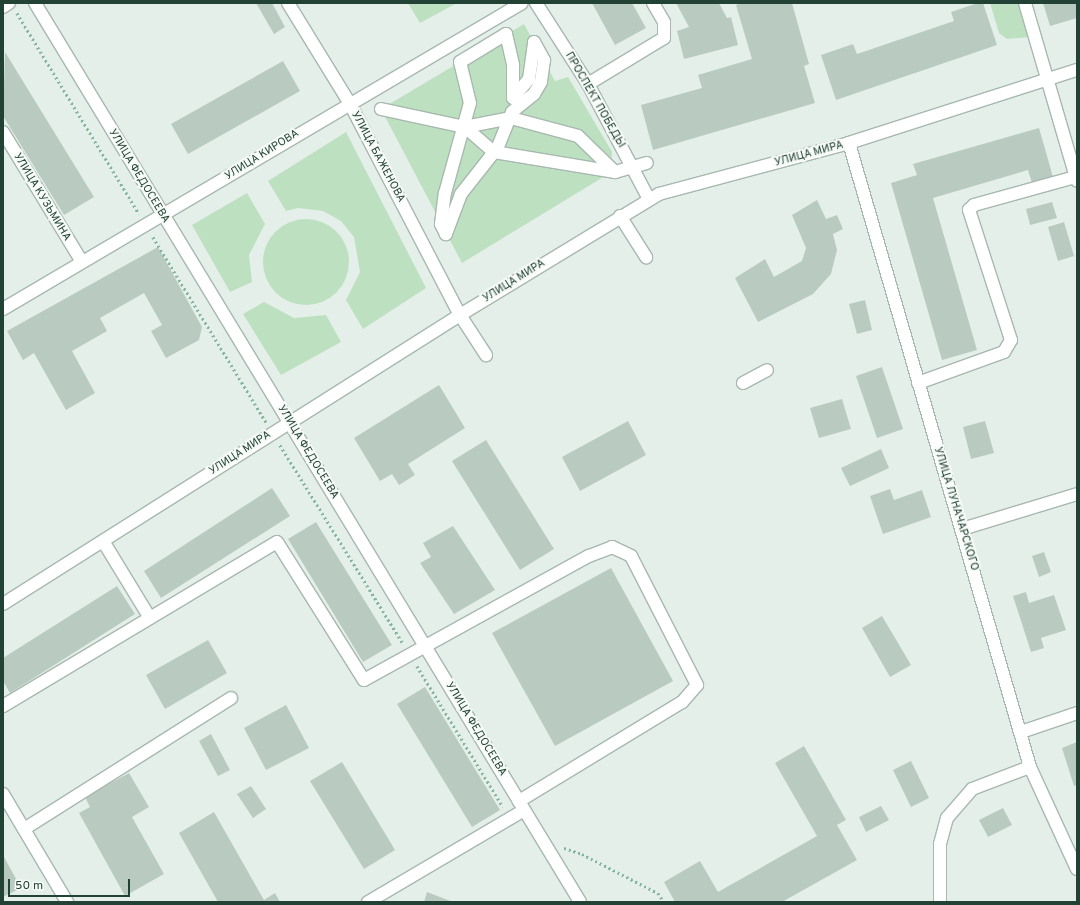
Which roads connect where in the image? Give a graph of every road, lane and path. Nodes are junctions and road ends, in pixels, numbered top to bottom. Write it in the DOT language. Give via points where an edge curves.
graph roads {
  1 [pos="9,3"];
  2 [pos="35,3"];
  3 [pos="288,3"];
  4 [pos="522,3"];
  5 [pos="536,3"];
  6 [pos="653,3"];
  7 [pos="1025,3"];
  8 [pos="3,7"];
  9 [pos="1077,70"];
  10 [pos="1047,80"];
  11 [pos="588,84"];
  12 [pos="349,102"];
  13 [pos="381,109"];
  14 [pos="511,118"];
  15 [pos="465,128"];
  16 [pos="3,132"];
  17 [pos="849,143"];
  18 [pos="494,152"];
  19 [pos="647,163"];
  20 [pos="633,170"];
  21 [pos="615,172"];
  22 [pos="1076,179"];
  23 [pos="649,200"];
  24 [pos="163,216"];
  25 [pos="620,216"];
  26 [pos="646,257"];
  27 [pos="82,262"];
  28 [pos="3,309"];
  29 [pos="460,315"];
  30 [pos="486,355"];
  31 [pos="767,370"];
  32 [pos="743,383"];
  33 [pos="918,383"];
  34 [pos="289,422"];
  35 [pos="272,433"];
  36 [pos="1077,494"];
  37 [pos="962,529"];
  38 [pos="103,541"];
  39 [pos="3,604"];
  40 [pos="150,618"];
  41 [pos="424,644"];
  42 [pos="409,653"];
  43 [pos="231,698"];
  44 [pos="3,706"];
  45 [pos="1077,713"];
  46 [pos="1021,732"];
  47 [pos="1030,767"];
  48 [pos="3,794"];
  49 [pos="522,805"];
  50 [pos="511,820"];
  51 [pos="24,829"];
  52 [pos="544,843"];
  53 [pos="1077,869"];
  54 [pos="67,902"];
  55 [pos="368,902"];
  56 [pos="580,902"];
  57 [pos="664,902"];
  58 [pos="940,902"];
  1 -- 8 [label="street"];
  2 -- 24 [label="street, УЛИЦА ФЕДОСЕЕВА"];
  3 -- 12 [label="street, УЛИЦА БАЖЕНОВА"];
  4 -- 12 [label="street, УЛИЦА КИРОВА"];
  5 -- 11 [label="street, ПРОСПЕКТ ПОБЕДЫ"];
  6 -- 11 [label="street" via="664,22 664,38"];
  7 -- 10 [label="street"];
  9 -- 10 [label="street, УЛИЦА МИРА"];
  10 -- 17 [label="street, УЛИЦА МИРА"];
  10 -- 22 [label="street"];
  11 -- 20 [label="street, ПРОСПЕКТ ПОБЕДЫ"];
  12 -- 24 [label="street, УЛИЦА КИРОВА"];
  12 -- 29 [label="street, УЛИЦА БАЖЕНОВА"];
  13 -- 15 [label="street"];
  14 -- 15 [label="street"];
  14 -- 15 [label="street" via="512,112 527,100 541,82 544,60 534,42 529,79 513,98 512,65 506,34 460,62 470,103"];
  14 -- 18 [label="street"];
  14 -- 21 [label="street" via="578,136"];
  15 -- 18 [label="street"];
  15 -- 18 [label="street" via="445,193 441,224 446,234 461,194"];
  16 -- 27 [label="street, УЛИЦА КУЗЬМИНА"];
  17 -- 23 [label="street, УЛИЦА МИРА"];
  17 -- 33 [label="street, УЛИЦА ЛУНАЧАРСКОГО"];
  18 -- 21 [label="street"];
  19 -- 20 [label="street"];
  20 -- 21 [label="street"];
  20 -- 23 [label="street, ПРОСПЕКТ ПОБЕДЫ"];
  22 -- 33 [label="street" via="974,205 969,210 1011,340 1004,352"];
  23 -- 25 [label="street, УЛИЦА МИРА"];
  24 -- 27 [label="street, УЛИЦА КИРОВА"];
  24 -- 34 [label="street, УЛИЦА ФЕДОСЕЕВА"];
  25 -- 26 [label="street"];
  25 -- 29 [label="street, УЛИЦА МИРА"];
  27 -- 28 [label="street, УЛИЦА КИРОВА"];
  29 -- 30 [label="street, УЛИЦА БАЖЕНОВА"];
  29 -- 34 [label="street, УЛИЦА МИРА"];
  31 -- 32 [label="street"];
  33 -- 37 [label="street, УЛИЦА ЛУНАЧАРСКОГО"];
  34 -- 35 [label="street, УЛИЦА МИРА"];
  34 -- 41 [label="street, УЛИЦА ФЕДОСЕЕВА"];
  35 -- 38 [label="street, УЛИЦА МИРА"];
  35 -- 42 [label="path"];
  36 -- 37 [label="street"];
  37 -- 46 [label="street, УЛИЦА ЛУНАЧАРСКОГО"];
  38 -- 39 [label="street, УЛИЦА МИРА"];
  38 -- 40 [label="street"];
  40 -- 42 [label="street" via="277,542 364,680"];
  40 -- 44 [label="street"];
  41 -- 42 [label="street"];
  41 -- 49 [label="street, УЛИЦА ФЕДОСЕЕВА"];
  41 -- 49 [label="street" via="589,556 612,548 631,556 697,685 682,702"];
  42 -- 50 [label="path"];
  43 -- 51 [label="street"];
  45 -- 46 [label="street"];
  46 -- 47 [label="street, УЛИЦА ЛУНАЧАРСКОГО"];
  47 -- 53 [label="street, УЛИЦА ЛУНАЧАРСКОГО"];
  47 -- 58 [label="street" via="972,789 947,818 940,844"];
  48 -- 51 [label="street"];
  49 -- 50 [label="street"];
  49 -- 52 [label="street, УЛИЦА ФЕДОСЕЕВА"];
  50 -- 55 [label="street"];
  51 -- 54 [label="street"];
  52 -- 56 [label="street, УЛИЦА ФЕДОСЕЕВА"];
  52 -- 57 [label="path" via="582,854 658,892"];
}
